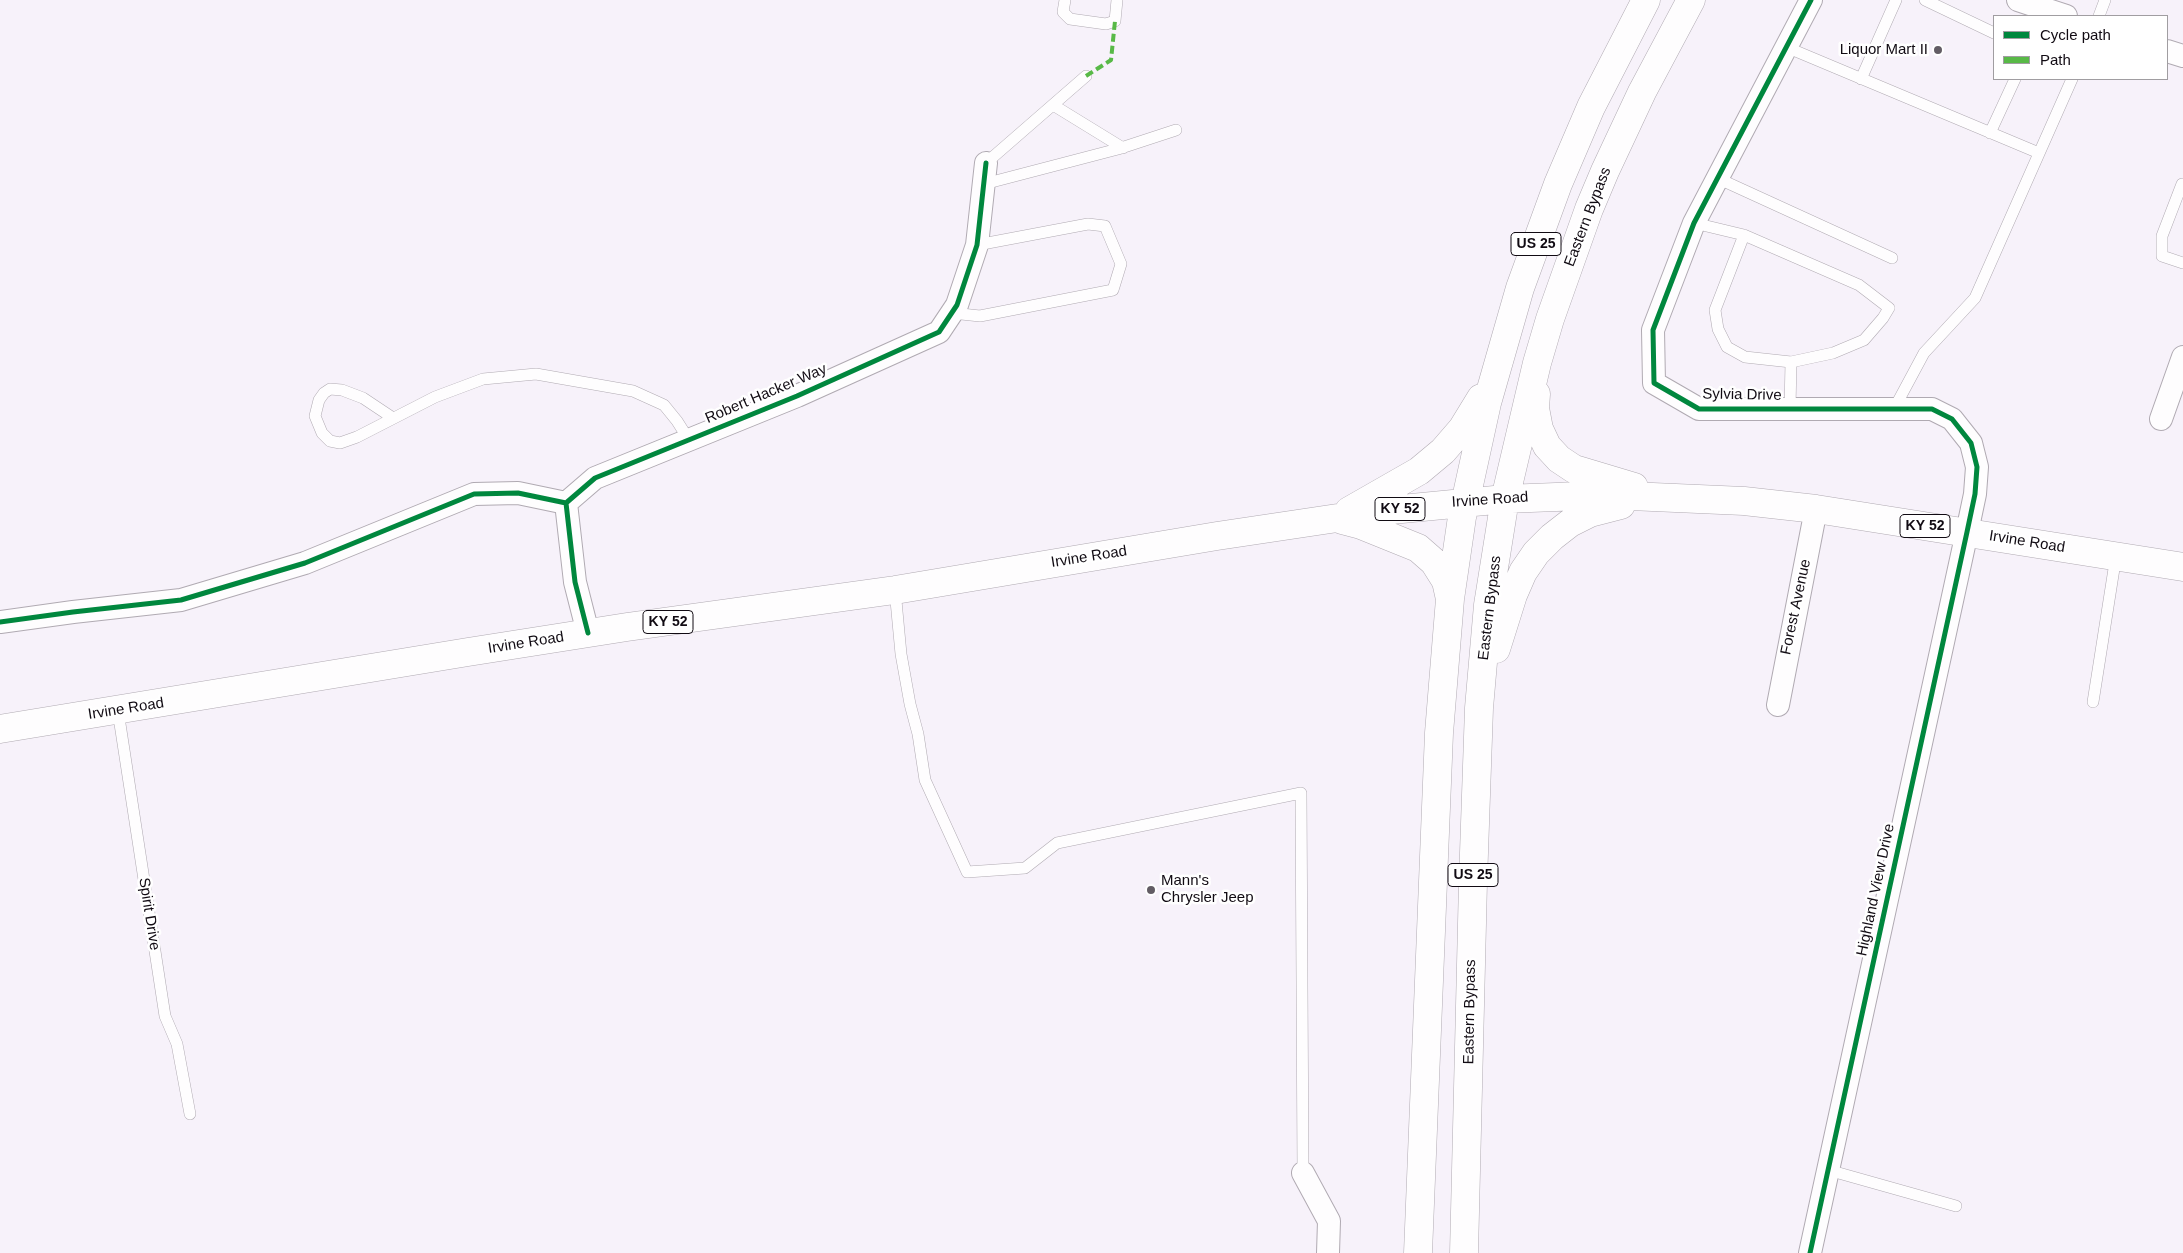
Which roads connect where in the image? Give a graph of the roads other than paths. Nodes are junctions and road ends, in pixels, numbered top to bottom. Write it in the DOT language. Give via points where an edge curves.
graph roads {
  1 [pos="1065,0"];
  2 [pos="1117,0"];
  3 [pos="1646,0"];
  4 [pos="1691,0"];
  5 [pos="1811,0"];
  6 [pos="1896,0"];
  7 [pos="1925,0"];
  8 [pos="2018,0"];
  9 [pos="2105,0"];
  10 [pos="2063,15"];
  11 [pos="2099,15"];
  12 [pos="1993,33"];
  13 [pos="1786,47"];
  14 [pos="2168,51"];
  15 [pos="2183,56"];
  16 [pos="1086,76"];
  17 [pos="1861,79"];
  18 [pos="2015,80"];
  19 [pos="2072,80"];
  20 [pos="1053,104"];
  21 [pos="1176,130"];
  22 [pos="1990,133"];
  23 [pos="1123,148"];
  24 [pos="2039,154"];
  25 [pos="985,174"];
  26 [pos="1717,178"];
  27 [pos="2182,184"];
  28 [pos="1694,223"];
  29 [pos="1744,235"];
  30 [pos="977,245"];
  31 [pos="1892,258"];
  32 [pos="2183,263"];
  33 [pos="952,313"];
  34 [pos="2183,357"];
  35 [pos="1791,362"];
  36 [pos="1537,364"];
  37 [pos="1497,368"];
  38 [pos="1895,407"];
  39 [pos="1790,408"];
  40 [pos="393,418"];
  41 [pos="2161,419"];
  42 [pos="689,440"];
  43 [pos="1666,497"];
  44 [pos="1505,499"];
  45 [pos="1465,502"];
  46 [pos="566,503"];
  47 [pos="1816,509"];
  48 [pos="1336,518"];
  49 [pos="1967,532"];
  50 [pos="2116,556"];
  51 [pos="2183,567"];
  52 [pos="895,590"];
  53 [pos="1450,599"];
  54 [pos="0,622"];
  55 [pos="588,634"];
  56 [pos="2093,702"];
  57 [pos="1778,705"];
  58 [pos="1479,708"];
  59 [pos="118,711"];
  60 [pos="0,729"];
  61 [pos="190,1114"];
  62 [pos="1828,1170"];
  63 [pos="1303,1173"];
  64 [pos="1956,1206"];
  65 [pos="1328,1253"];
  66 [pos="1418,1253"];
  67 [pos="1464,1253"];
  68 [pos="1810,1253"];
  1 -- 2 [label="lane" via="1063,12 1070,19 1106,24 1115,21"];
  3 -- 37 [label="main road, US 25" via="1594,100 1558,184 1520,288"];
  4 -- 36 [label="main road, Eastern Bypass / US 25" via="1605,171 1572,255"];
  5 -- 13 [label="street, Sylvia Drive"];
  6 -- 17 [label="lane"];
  7 -- 12 [label="lane"];
  8 -- 10 [label="street"];
  9 -- 11 [label="lane"];
  13 -- 17 [label="lane"];
  13 -- 26 [label="street, Sylvia Drive"];
  14 -- 15 [label="street"];
  16 -- 20 [label="lane"];
  17 -- 22 [label="lane"];
  18 -- 22 [label="lane"];
  19 -- 24 [label="lane"];
  20 -- 23 [label="lane"];
  20 -- 25 [label="lane"];
  21 -- 23 [label="lane"];
  22 -- 24 [label="lane"];
  23 -- 25 [label="lane"];
  24 -- 38 [label="lane" via="1975,298 1924,352"];
  25 -- 30 [label="street, Robert Hacker Way"];
  26 -- 28 [label="street, Sylvia Drive"];
  26 -- 31 [label="lane"];
  27 -- 32 [label="lane" via="2162,236 2162,256"];
  28 -- 29 [label="lane"];
  28 -- 39 [label="street, Sylvia Drive" via="1653,330 1654,383 1699,408"];
  29 -- 35 [label="lane" via="1715,310 1718,329 1727,347 1745,357"];
  29 -- 35 [label="lane" via="1859,285 1889,308 1864,340 1833,353"];
  30 -- 33 [label="street, Robert Hacker Way"];
  30 -- 33 [label="lane" via="1088,224 1105,226 1121,264 1113,290 980,316"];
  33 -- 42 [label="street, Robert Hacker Way" via="939,332"];
  34 -- 41 [label="street"];
  35 -- 39 [label="lane"];
  36 -- 43 [label="main road" via="1535,408 1539,429 1547,446 1559,459 1574,468"];
  36 -- 44 [label="main road, Eastern Bypass / US 25"];
  37 -- 45 [label="main road, US 25"];
  37 -- 48 [label="main road" via="1462,429 1443,451 1420,471"];
  38 -- 39 [label="street, Sylvia Drive"];
  38 -- 49 [label="street, Sylvia Drive" via="1932,409 1952,420 1970,444 1977,467"];
  40 -- 40 [label="lane" via="340,443 330,441 322,433 315,416 319,400 330,389 363,398"];
  40 -- 42 [label="lane" via="435,396 483,379 536,374 633,390 664,405"];
  42 -- 46 [label="street, Robert Hacker Way" via="595,478"];
  43 -- 44 [label="main road, Irvine Road / KY 52" via="1607,495"];
  43 -- 47 [label="main road, Irvine Road / KY 52"];
  43 -- 58 [label="main road" via="1590,513 1564,528 1536,553 1513,595"];
  44 -- 45 [label="main road, Irvine Road / KY 52"];
  44 -- 58 [label="main road, Eastern Bypass / US 25" via="1488,605"];
  45 -- 48 [label="main road, Irvine Road / KY 52"];
  45 -- 53 [label="main road, US 25"];
  46 -- 54 [label="street" via="518,493 474,494 305,563 181,600"];
  46 -- 55 [label="street" via="575,582"];
  47 -- 49 [label="main road, Irvine Road / KY 52"];
  47 -- 57 [label="street, Forest Avenue"];
  48 -- 52 [label="main road, Irvine Road / KY 52"];
  48 -- 53 [label="main road" via="1418,548 1434,562 1446,582"];
  49 -- 50 [label="main road, Irvine Road / KY 52"];
  49 -- 62 [label="street, Highland View Drive"];
  50 -- 51 [label="main road, Irvine Road / KY 52"];
  50 -- 56 [label="lane"];
  52 -- 55 [label="main road, Irvine Road / KY 52"];
  52 -- 63 [label="lane" via="901,654 925,780 967,872 1025,868 1057,843 1301,793"];
  53 -- 66 [label="main road, US 25" via="1440,733"];
  55 -- 59 [label="main road, Irvine Road / KY 52"];
  58 -- 67 [label="main road, Eastern Bypass / US 25"];
  59 -- 60 [label="main road, Irvine Road / KY 52"];
  59 -- 61 [label="lane, Spirit Drive" via="165,1016 177,1044"];
  62 -- 64 [label="lane"];
  62 -- 68 [label="street, Highland View Drive"];
  63 -- 65 [label="street" via="1329,1220"];
}
